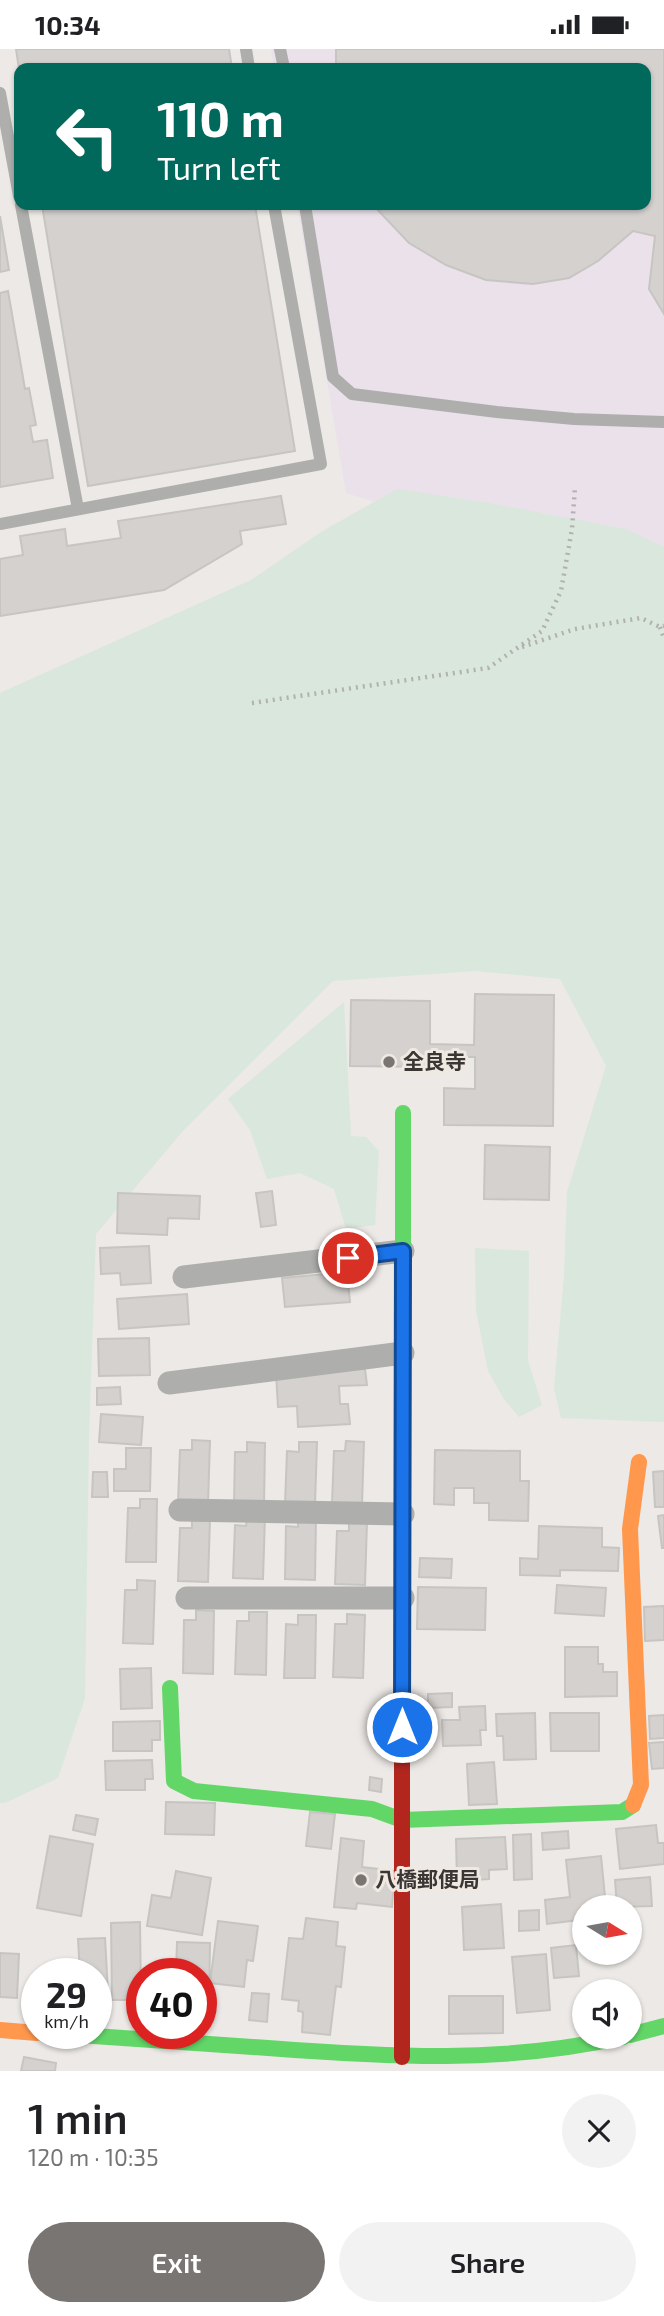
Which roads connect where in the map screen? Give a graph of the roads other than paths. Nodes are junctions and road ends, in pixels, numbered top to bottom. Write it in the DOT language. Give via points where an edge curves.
graph roads {
  1 [pos="0,93"];
  2 [pos="14,169"];
  3 [pos="22,210"];
  4 [pos="275,210"];
  5 [pos="306,210"];
  6 [pos="664,422"];
  7 [pos="78,509"];
  8 [pos="0,524"];
  9 [pos="403,1113"];
  10 [pos="403,1251"];
  11 [pos="184,1277"];
  12 [pos="403,1353"];
  13 [pos="169,1383"];
  14 [pos="639,1462"];
  15 [pos="180,1510"];
  16 [pos="403,1514"];
  17 [pos="187,1598"];
  18 [pos="403,1598"];
  19 [pos="170,1688"];
  20 [pos="402,1820"];
  21 [pos="664,2026"];
  22 [pos="0,2031"];
  23 [pos="21,2032"];
  24 [pos="642,2032"];
  25 [pos="112,2037"];
  26 [pos="572,2048"];
  27 [pos="402,2057"];
  28 [pos="452,2064"];
  1 -- 2 [label="lane"];
  3 -- 7 [label="lane"];
  4 -- 7 [label="lane" via="321,464"];
  5 -- 6 [label="lane" via="333,377 352,394 574,419"];
  7 -- 8 [label="lane"];
  9 -- 10 [label="street"];
  10 -- 11 [label="street"];
  10 -- 12 [label="street"];
  12 -- 13 [label="street"];
  12 -- 16 [label="street"];
  14 -- 20 [label="street" via="630,1529 641,1785 634,1804 622,1812"];
  15 -- 16 [label="street"];
  16 -- 18 [label="street"];
  17 -- 18 [label="street"];
  18 -- 20 [label="street"];
  19 -- 20 [label="street" via="174,1781 194,1791 372,1809"];
  20 -- 27 [label="street"];
  21 -- 24 [label="street"];
  22 -- 23 [label="street"];
  25 -- 27 [label="street"];
  26 -- 28 [label="street"];
  27 -- 28 [label="street"];
}
